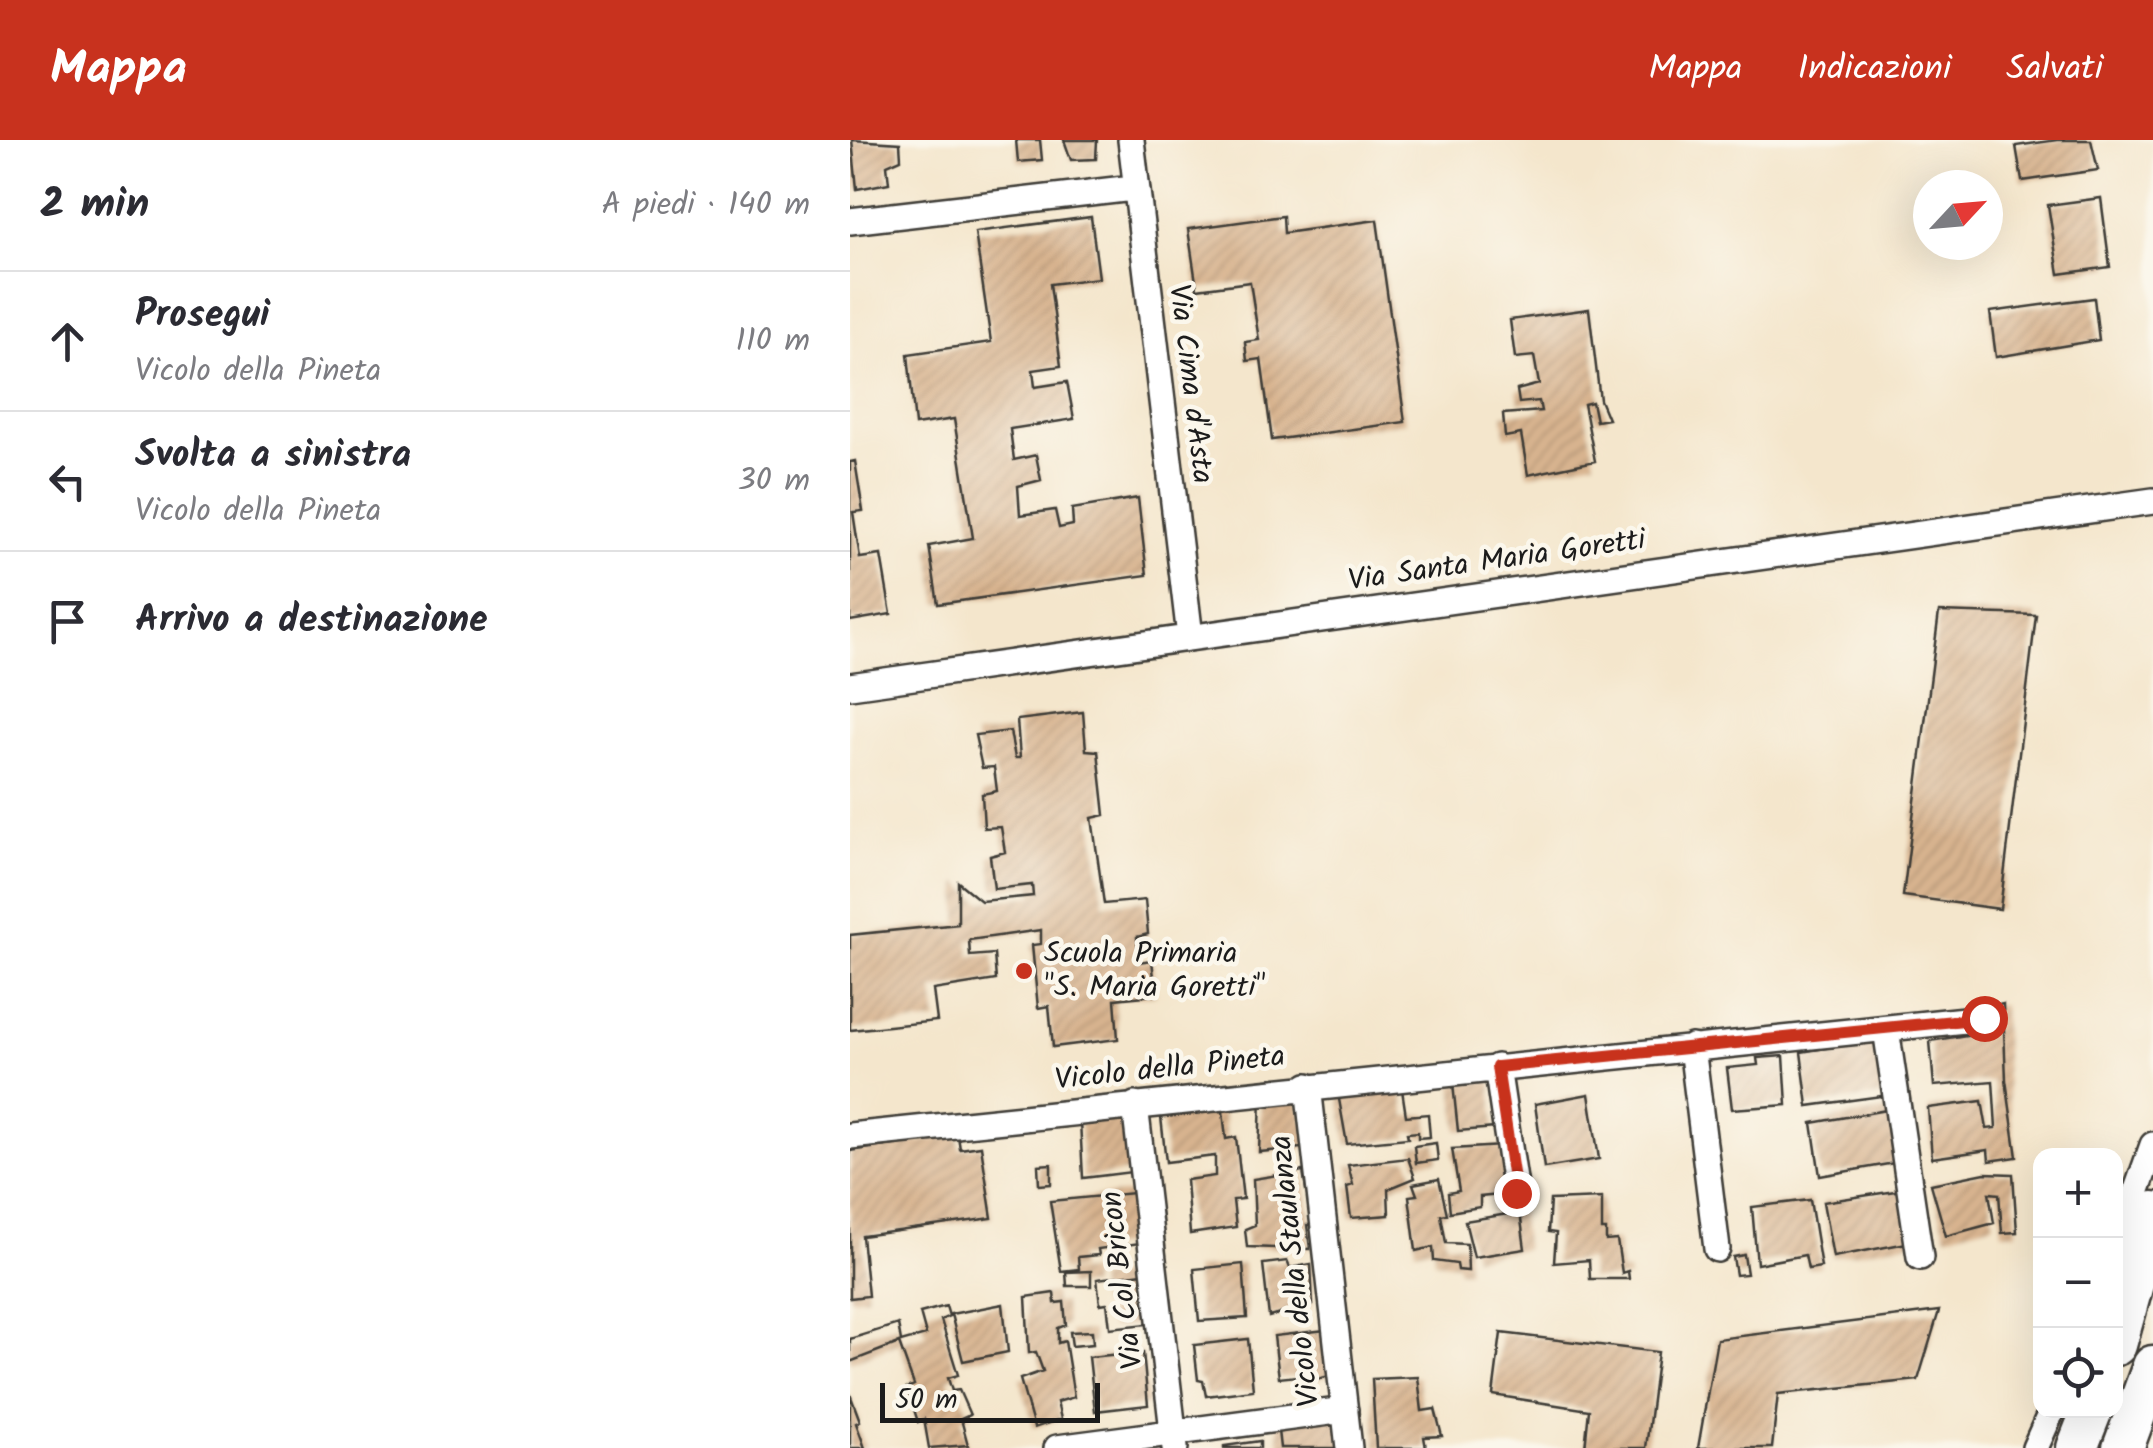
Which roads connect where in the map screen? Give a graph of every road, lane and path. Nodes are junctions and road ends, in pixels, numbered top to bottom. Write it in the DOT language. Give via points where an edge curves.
graph roads {
  1 [pos="1130,140"];
  2 [pos="1133,188"];
  3 [pos="850,221"];
  4 [pos="2153,501"];
  5 [pos="1190,636"];
  6 [pos="850,686"];
  7 [pos="1984,1018"];
  8 [pos="1886,1030"];
  9 [pos="1692,1048"];
  10 [pos="1497,1067"];
  11 [pos="1308,1086"];
  12 [pos="1135,1105"];
  13 [pos="850,1136"];
  14 [pos="2153,1144"];
  15 [pos="1516,1193"];
  16 [pos="2153,1212"];
  17 [pos="2120,1238"];
  18 [pos="1718,1250"];
  19 [pos="1920,1258"];
  20 [pos="2121,1328"];
  21 [pos="2153,1366"];
  22 [pos="1345,1410"];
  23 [pos="2049,1418"];
  24 [pos="2089,1418"];
  25 [pos="1174,1439"];
  26 [pos="1058,1448"];
  27 [pos="1349,1448"];
  28 [pos="2036,1448"];
  29 [pos="2078,1448"];
  30 [pos="2123,1448"];
  1 -- 2 [label="street, Via Cima d'Asta"];
  2 -- 3 [label="street"];
  2 -- 5 [label="street, Via Cima d'Asta"];
  4 -- 5 [label="street, Via Santa Maria Goretti"];
  5 -- 6 [label="street, Via Santa Maria Goretti"];
  7 -- 8 [label="street, Vicolo della Pineta"];
  8 -- 9 [label="street, Vicolo della Pineta"];
  8 -- 19 [label="street"];
  9 -- 10 [label="street, Vicolo della Pineta"];
  9 -- 18 [label="street"];
  10 -- 11 [label="street, Vicolo della Pineta"];
  10 -- 15 [label="street"];
  11 -- 12 [label="street, Vicolo della Pineta"];
  11 -- 22 [label="street, Vicolo della Staulanza"];
  12 -- 13 [label="street, Vicolo della Pineta"];
  12 -- 25 [label="street, Via Col Bricon"];
  14 -- 17 [label="street"];
  16 -- 20 [label="main road"];
  21 -- 30 [label="main road"];
  22 -- 25 [label="street"];
  22 -- 27 [label="street, Vicolo della Staulanza"];
  23 -- 28 [label="street"];
  24 -- 29 [label="main road"];
  25 -- 26 [label="street"];
}
